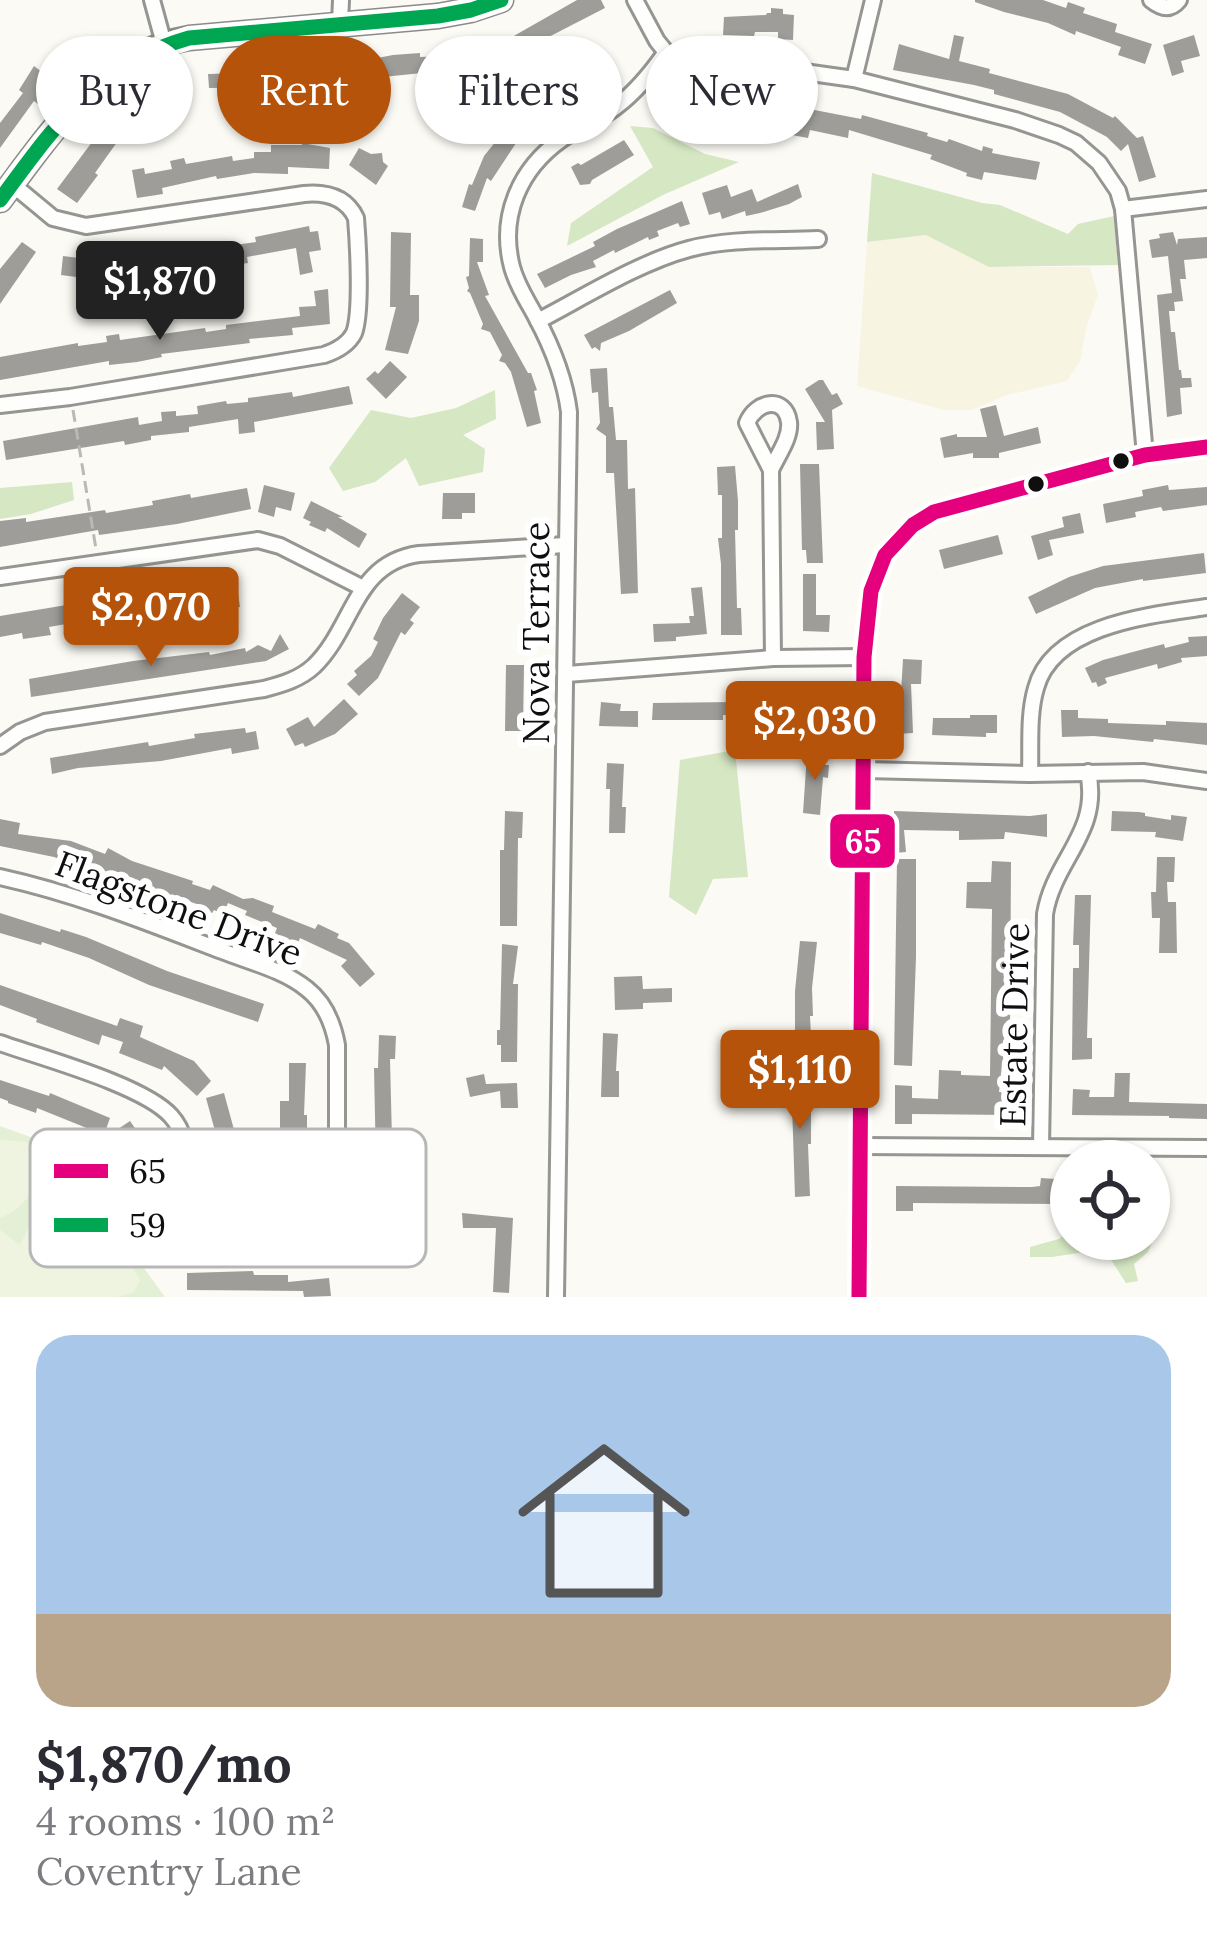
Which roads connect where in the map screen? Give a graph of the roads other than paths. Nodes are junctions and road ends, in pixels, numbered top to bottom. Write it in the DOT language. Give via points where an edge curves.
graph roads {
  1 [pos="152,0"];
  2 [pos="341,0"];
  3 [pos="501,0"];
  4 [pos="634,0"];
  5 [pos="872,0"];
  6 [pos="1151,0"];
  7 [pos="1179,0"];
  8 [pos="340,24"];
  9 [pos="162,36"];
  10 [pos="653,36"];
  11 [pos="193,38"];
  12 [pos="818,74"];
  13 [pos="646,79"];
  14 [pos="854,79"];
  15 [pos="45,144"];
  16 [pos="6,192"];
  17 [pos="1207,200"];
  18 [pos="1123,209"];
  19 [pos="818,238"];
  20 [pos="538,321"];
  21 [pos="0,406"];
  22 [pos="1207,447"];
  23 [pos="1144,455"];
  24 [pos="771,470"];
  25 [pos="565,545"];
  26 [pos="0,577"];
  27 [pos="364,588"];
  28 [pos="1207,607"];
  29 [pos="864,657"];
  30 [pos="773,658"];
  31 [pos="567,674"];
  32 [pos="0,746"];
  33 [pos="865,770"];
  34 [pos="1088,772"];
  35 [pos="1030,774"];
  36 [pos="1207,781"];
  37 [pos="0,877"];
  38 [pos="0,1043"];
  39 [pos="180,1129"];
  40 [pos="337,1129"];
  41 [pos="860,1146"];
  42 [pos="1041,1147"];
  43 [pos="1207,1148"];
  44 [pos="556,1297"];
  45 [pos="860,1297"];
  1 -- 9 [label="street"];
  2 -- 8 [label="street"];
  3 -- 8 [label="street" via="438,16"];
  4 -- 10 [label="street"];
  5 -- 14 [label="street"];
  6 -- 7 [label="street" via="1162,8"];
  8 -- 11 [label="street"];
  12 -- 14 [label="street"];
  13 -- 20 [label="street, Nova Terrace" via="547,152 512,202 507,243"];
  14 -- 18 [label="street" via="1076,143 1099,163"];
  15 -- 16 [label="street"];
  16 -- 21 [label="street" via="79,226 331,196 356,218 356,325 337,350 318,356"];
  17 -- 18 [label="street"];
  18 -- 23 [label="street"];
  19 -- 20 [label="street" via="685,250"];
  20 -- 25 [label="street, Nova Terrace" via="568,404"];
  22 -- 23 [label="street"];
  23 -- 29 [label="street" via="917,520 874,576"];
  24 -- 30 [label="street"];
  25 -- 27 [label="street" via="408,556"];
  25 -- 31 [label="street, Nova Terrace"];
  26 -- 27 [label="street" via="257,540"];
  27 -- 32 [label="street" via="320,659 288,682 45,722"];
  28 -- 35 [label="street" via="1093,632 1052,656 1034,697"];
  29 -- 30 [label="street"];
  29 -- 33 [label="street"];
  30 -- 31 [label="street"];
  31 -- 44 [label="street, Nova Terrace"];
  33 -- 35 [label="street"];
  33 -- 41 [label="street"];
  34 -- 35 [label="street"];
  34 -- 36 [label="street"];
  34 -- 42 [label="street, Estate Drive" via="1088,820 1045,914"];
  37 -- 40 [label="street, Flagstone Drive" via="56,890 291,978 332,1023"];
  38 -- 39 [label="street, Flagstone Drive" via="136,1091"];
  41 -- 42 [label="street"];
  41 -- 45 [label="street"];
  42 -- 43 [label="street"];
}
